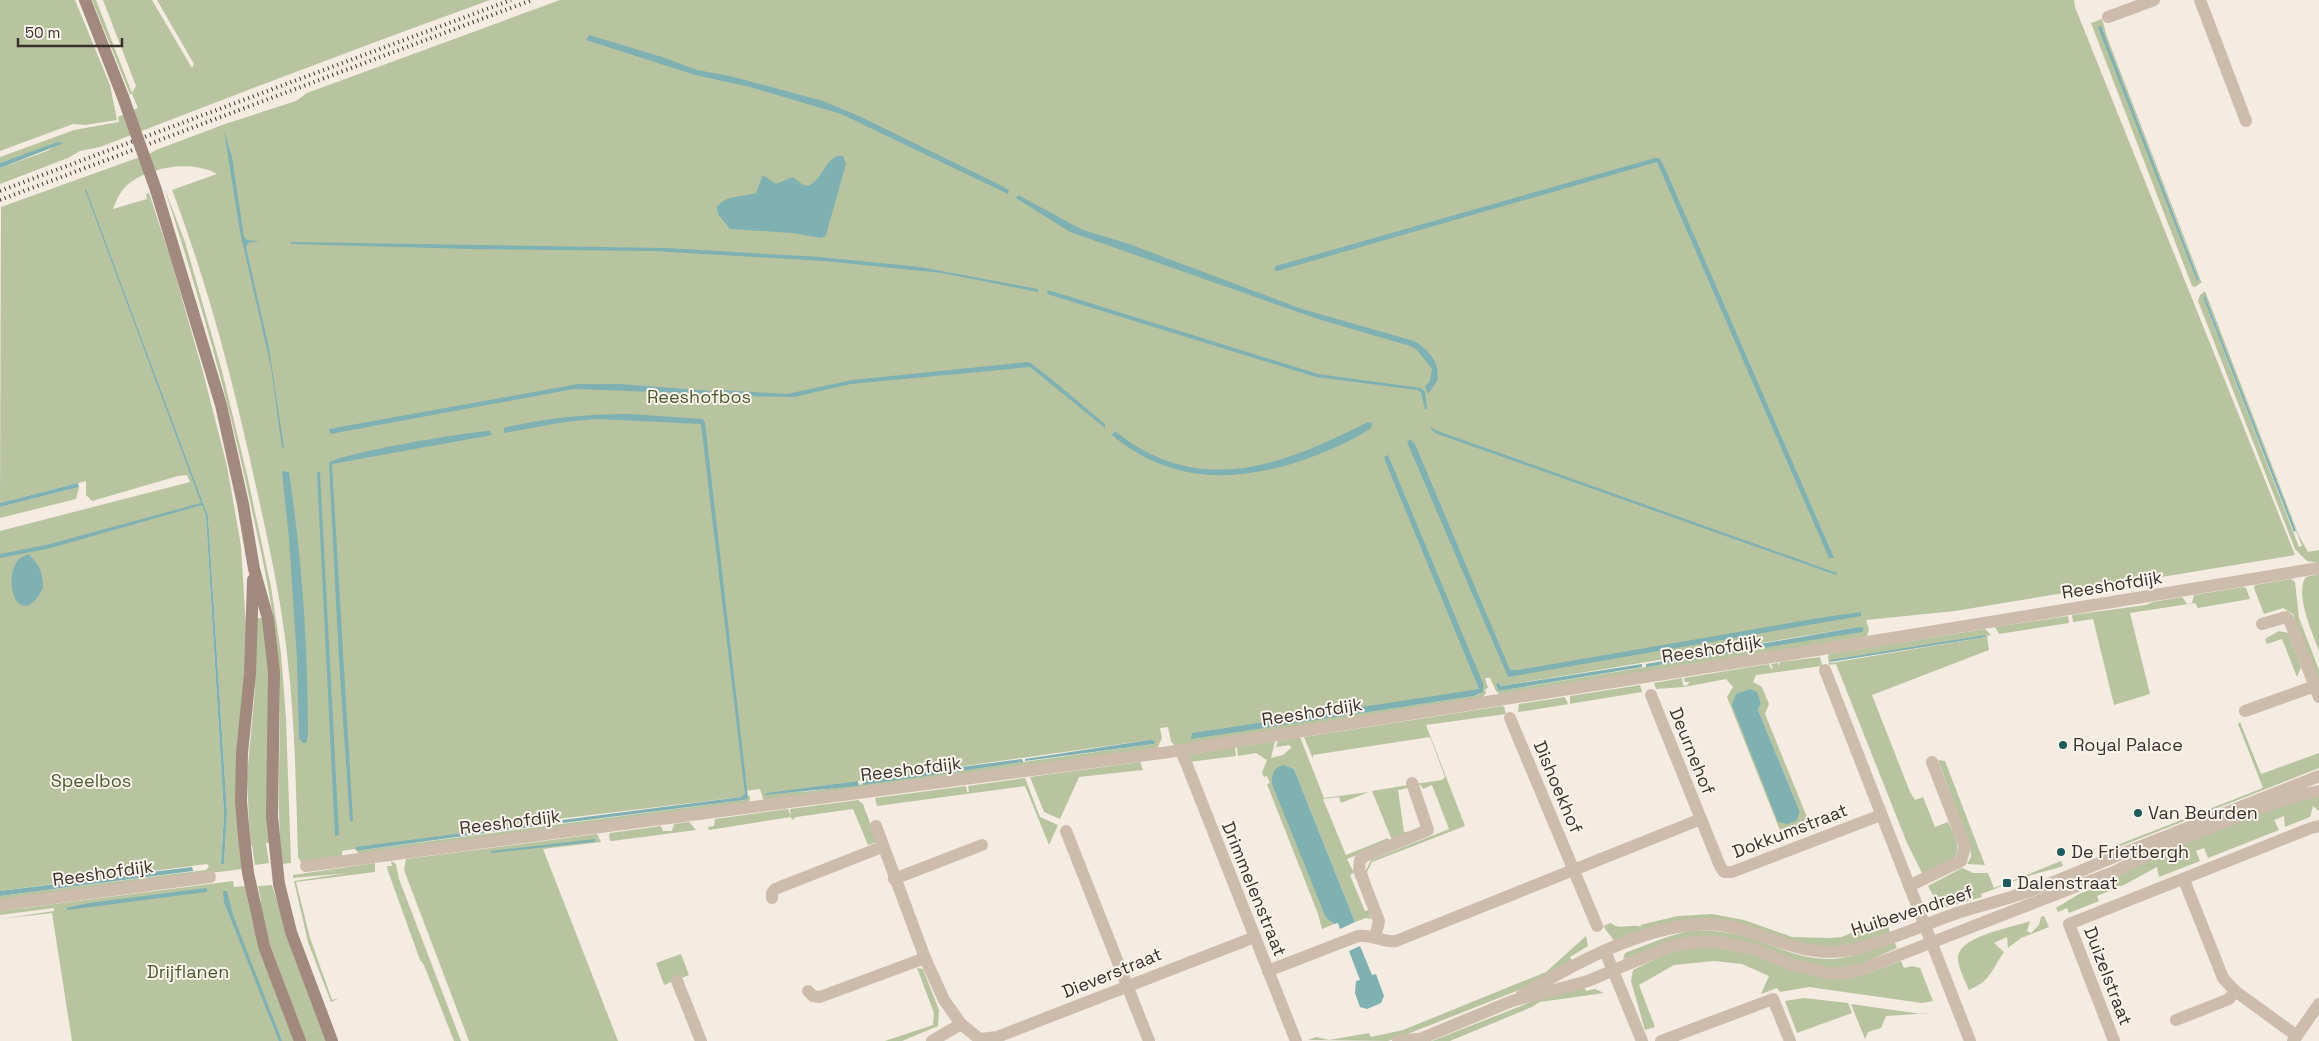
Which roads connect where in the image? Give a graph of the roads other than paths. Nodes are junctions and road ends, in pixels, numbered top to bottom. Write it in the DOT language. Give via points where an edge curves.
graph roads {
  1 [pos="85,0"];
  2 [pos="2154,0"];
  3 [pos="2200,0"];
  4 [pos="2108,17"];
  5 [pos="2246,121"];
  6 [pos="2319,568"];
  7 [pos="254,569"];
  8 [pos="2262,624"];
  9 [pos="1825,670"];
  10 [pos="2317,692"];
  11 [pos="1651,695"];
  12 [pos="2245,711"];
  13 [pos="1510,718"];
  14 [pos="1182,750"];
  15 [pos="1932,762"];
  16 [pos="2319,776"];
  17 [pos="1412,783"];
  18 [pos="2319,790"];
  19 [pos="1881,815"];
  20 [pos="1701,819"];
  21 [pos="876,826"];
  22 [pos="2319,826"];
  23 [pos="1066,831"];
  24 [pos="982,845"];
  25 [pos="882,846"];
  26 [pos="306,866"];
  27 [pos="1574,871"];
  28 [pos="210,877"];
  29 [pos="894,879"];
  30 [pos="2184,880"];
  31 [pos="1908,886"];
  32 [pos="772,898"];
  33 [pos="0,905"];
  34 [pos="1924,925"];
  35 [pos="1597,926"];
  36 [pos="1255,936"];
  37 [pos="1375,937"];
  38 [pos="1930,945"];
  39 [pos="1605,951"];
  40 [pos="925,958"];
  41 [pos="1268,971"];
  42 [pos="1613,972"];
  43 [pos="677,981"];
  44 [pos="1128,985"];
  45 [pos="808,991"];
  46 [pos="2234,991"];
  47 [pos="1512,1001"];
  48 [pos="2319,1004"];
  49 [pos="2176,1020"];
  50 [pos="961,1024"];
  51 [pos="2295,1038"];
  52 [pos="982,1040"];
  53 [pos="1416,1040"];
  54 [pos="300,1041"];
  55 [pos="332,1041"];
  56 [pos="700,1041"];
  57 [pos="932,1041"];
  58 [pos="1149,1041"];
  59 [pos="1296,1041"];
  60 [pos="1398,1041"];
  61 [pos="1642,1041"];
  62 [pos="1661,1041"];
  63 [pos="1790,1041"];
  64 [pos="1970,1041"];
  65 [pos="2114,1041"];
  1 -- 7 [label="main road, bridge" via="156,190 220,405"];
  2 -- 4 [label="street"];
  3 -- 5 [label="street"];
  6 -- 14 [label="street, Reeshofdijk"];
  7 -- 54 [label="main road" via="250,674 242,753 244,837 248,873 264,946"];
  7 -- 55 [label="main road" via="268,619 274,672 272,817 280,884 291,932"];
  8 -- 10 [label="street" via="2286,617"];
  9 -- 19 [label="street"];
  10 -- 12 [label="street"];
  11 -- 20 [label="street, Deurnehof"];
  13 -- 27 [label="street, Dishoekhof"];
  14 -- 26 [label="street, Reeshofdijk"];
  14 -- 36 [label="street, Drimmelenstraat"];
  15 -- 31 [label="street" via="1965,852 1961,861"];
  16 -- 34 [label="street, Huibevendreef" via="2038,888"];
  17 -- 37 [label="street" via="1428,830 1360,860 1359,870 1379,920"];
  18 -- 38 [label="street, Huibevendreef" via="2257,809 2166,846 2116,871"];
  19 -- 20 [label="street, Dokkumstraat" via="1732,872 1724,872 1720,866"];
  19 -- 31 [label="street"];
  20 -- 27 [label="street"];
  21 -- 25 [label="street"];
  22 -- 30 [label="street"];
  23 -- 44 [label="street"];
  24 -- 29 [label="street"];
  25 -- 29 [label="street"];
  25 -- 32 [label="street" via="775,888"];
  27 -- 35 [label="street"];
  27 -- 37 [label="street" via="1396,941"];
  28 -- 33 [label="street, Reeshofdijk"];
  29 -- 40 [label="street"];
  30 -- 46 [label="street" via="2223,978"];
  30 -- 65 [label="street, Duizelstraat" via="2069,924"];
  31 -- 34 [label="street"];
  34 -- 38 [label="street"];
  34 -- 39 [label="street, Huibevendreef" via="1837,952 1796,949 1726,926 1701,924 1644,936"];
  36 -- 41 [label="street, Drimmelenstraat"];
  36 -- 44 [label="street, Dieverstraat"];
  37 -- 41 [label="street" via="1358,936"];
  38 -- 42 [label="street, Huibevendreef" via="1863,969 1826,973 1790,964 1756,950 1721,942 1697,942 1671,946"];
  38 -- 64 [label="street"];
  39 -- 42 [label="street"];
  39 -- 47 [label="street, Huibevendreef"];
  40 -- 45 [label="street" via="820,997"];
  40 -- 50 [label="street" via="944,1000"];
  41 -- 59 [label="street, Drimmelenstraat"];
  42 -- 47 [label="street, Huibevendreef"];
  42 -- 61 [label="street"];
  43 -- 56 [label="street"];
  44 -- 52 [label="street, Dieverstraat"];
  44 -- 58 [label="street"];
  46 -- 49 [label="street" via="2229,999"];
  46 -- 51 [label="street"];
  47 -- 53 [label="street, Huibevendreef"];
  48 -- 51 [label="street"];
  50 -- 52 [label="street"];
  50 -- 57 [label="street"];
  53 -- 60 [label="street, Huibevendreef"];
  62 -- 63 [label="street" via="1773,999"];
}
